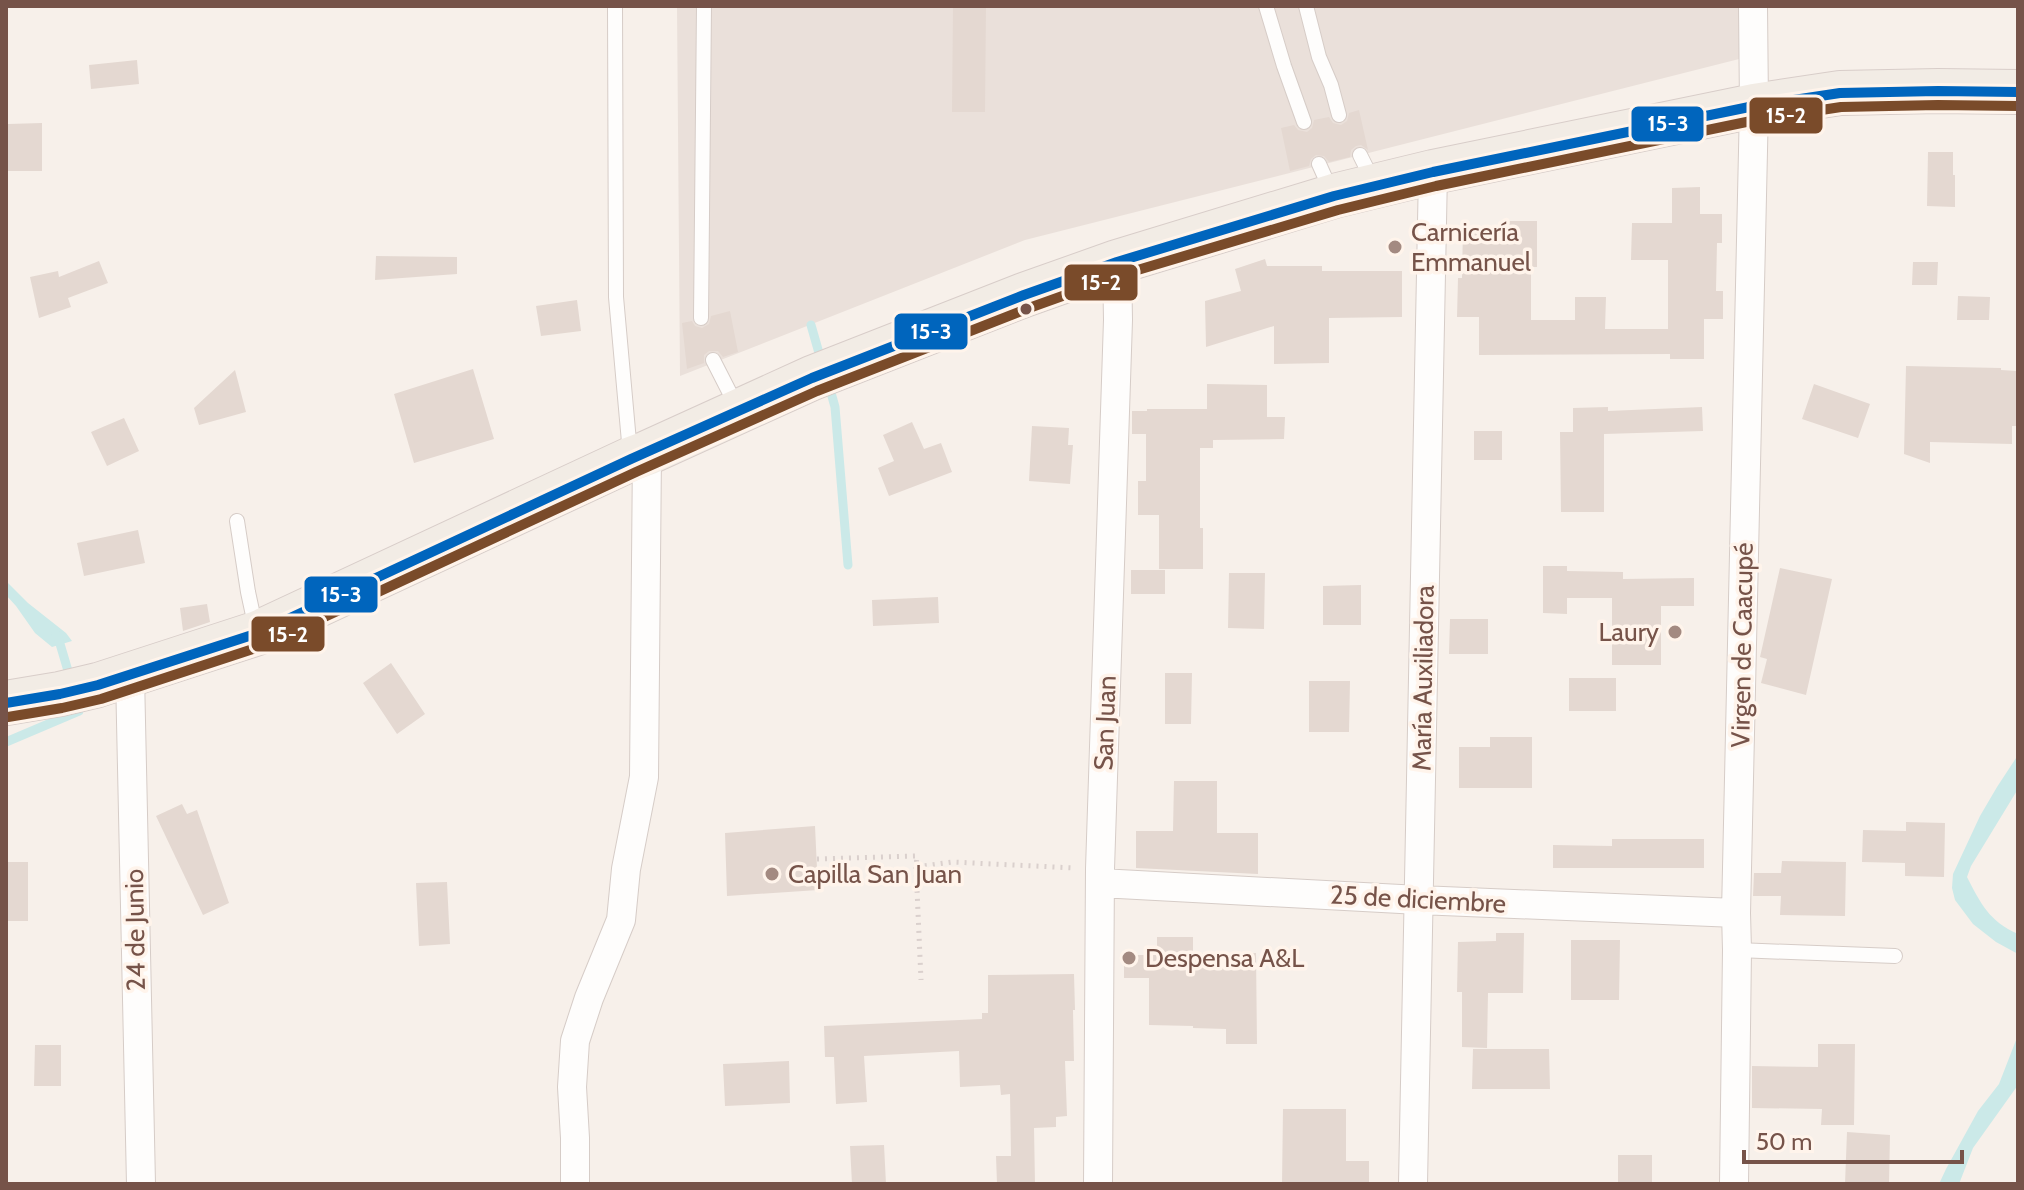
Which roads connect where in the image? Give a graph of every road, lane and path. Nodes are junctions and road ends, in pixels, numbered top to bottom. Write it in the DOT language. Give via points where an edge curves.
graph roads {
  1 [pos="615,6"];
  2 [pos="704,6"];
  3 [pos="1266,6"];
  4 [pos="1306,6"];
  5 [pos="1753,6"];
  6 [pos="2018,92"];
  7 [pos="1754,106"];
  8 [pos="1339,115"];
  9 [pos="1304,122"];
  10 [pos="1433,172"];
  11 [pos="1117,262"];
  12 [pos="701,318"];
  13 [pos="713,360"];
  14 [pos="739,411"];
  15 [pos="639,456"];
  16 [pos="237,521"];
  17 [pos="258,633"];
  18 [pos="96,685"];
  19 [pos="6,703"];
  20 [pos="817,859"];
  21 [pos="916,867"];
  22 [pos="1100,876"];
  23 [pos="1419,900"];
  24 [pos="1736,913"];
  25 [pos="1737,950"];
  26 [pos="1895,956"];
  27 [pos="921,980"];
  28 [pos="141,1184"];
  29 [pos="575,1184"];
  30 [pos="1098,1184"];
  31 [pos="1413,1184"];
  32 [pos="1734,1184"];
  1 -- 15 [label="lane" via="616,297"];
  2 -- 12 [label="lane"];
  3 -- 9 [label="lane"];
  4 -- 8 [label="lane"];
  5 -- 7 [label="street, Virgen de Caacupé"];
  6 -- 7 [label="main road" via="1840,93"];
  7 -- 10 [label="main road"];
  7 -- 24 [label="street, Virgen de Caacupé"];
  10 -- 11 [label="main road" via="1368,170 1326,180"];
  10 -- 23 [label="street, María Auxiliadora"];
  11 -- 14 [label="main road" via="826,372"];
  11 -- 22 [label="street, San Juan"];
  13 -- 14 [label="lane"];
  14 -- 15 [label="main road"];
  15 -- 17 [label="main road"];
  15 -- 29 [label="street" via="644,777 621,920 575,1041"];
  16 -- 17 [label="lane"];
  17 -- 18 [label="main road"];
  18 -- 19 [label="main road"];
  18 -- 28 [label="street, 24 de Junio"];
  20 -- 21 [label="path" via="917,856"];
  21 -- 22 [label="path" via="952,862"];
  21 -- 27 [label="path"];
  22 -- 23 [label="street, 25 de diciembre"];
  22 -- 30 [label="street, San Juan"];
  23 -- 24 [label="street, 25 de diciembre"];
  23 -- 31 [label="street, María Auxiliadora"];
  24 -- 25 [label="street, Virgen de Caacupé"];
  25 -- 26 [label="lane"];
  25 -- 32 [label="street, Virgen de Caacupé"];
}
